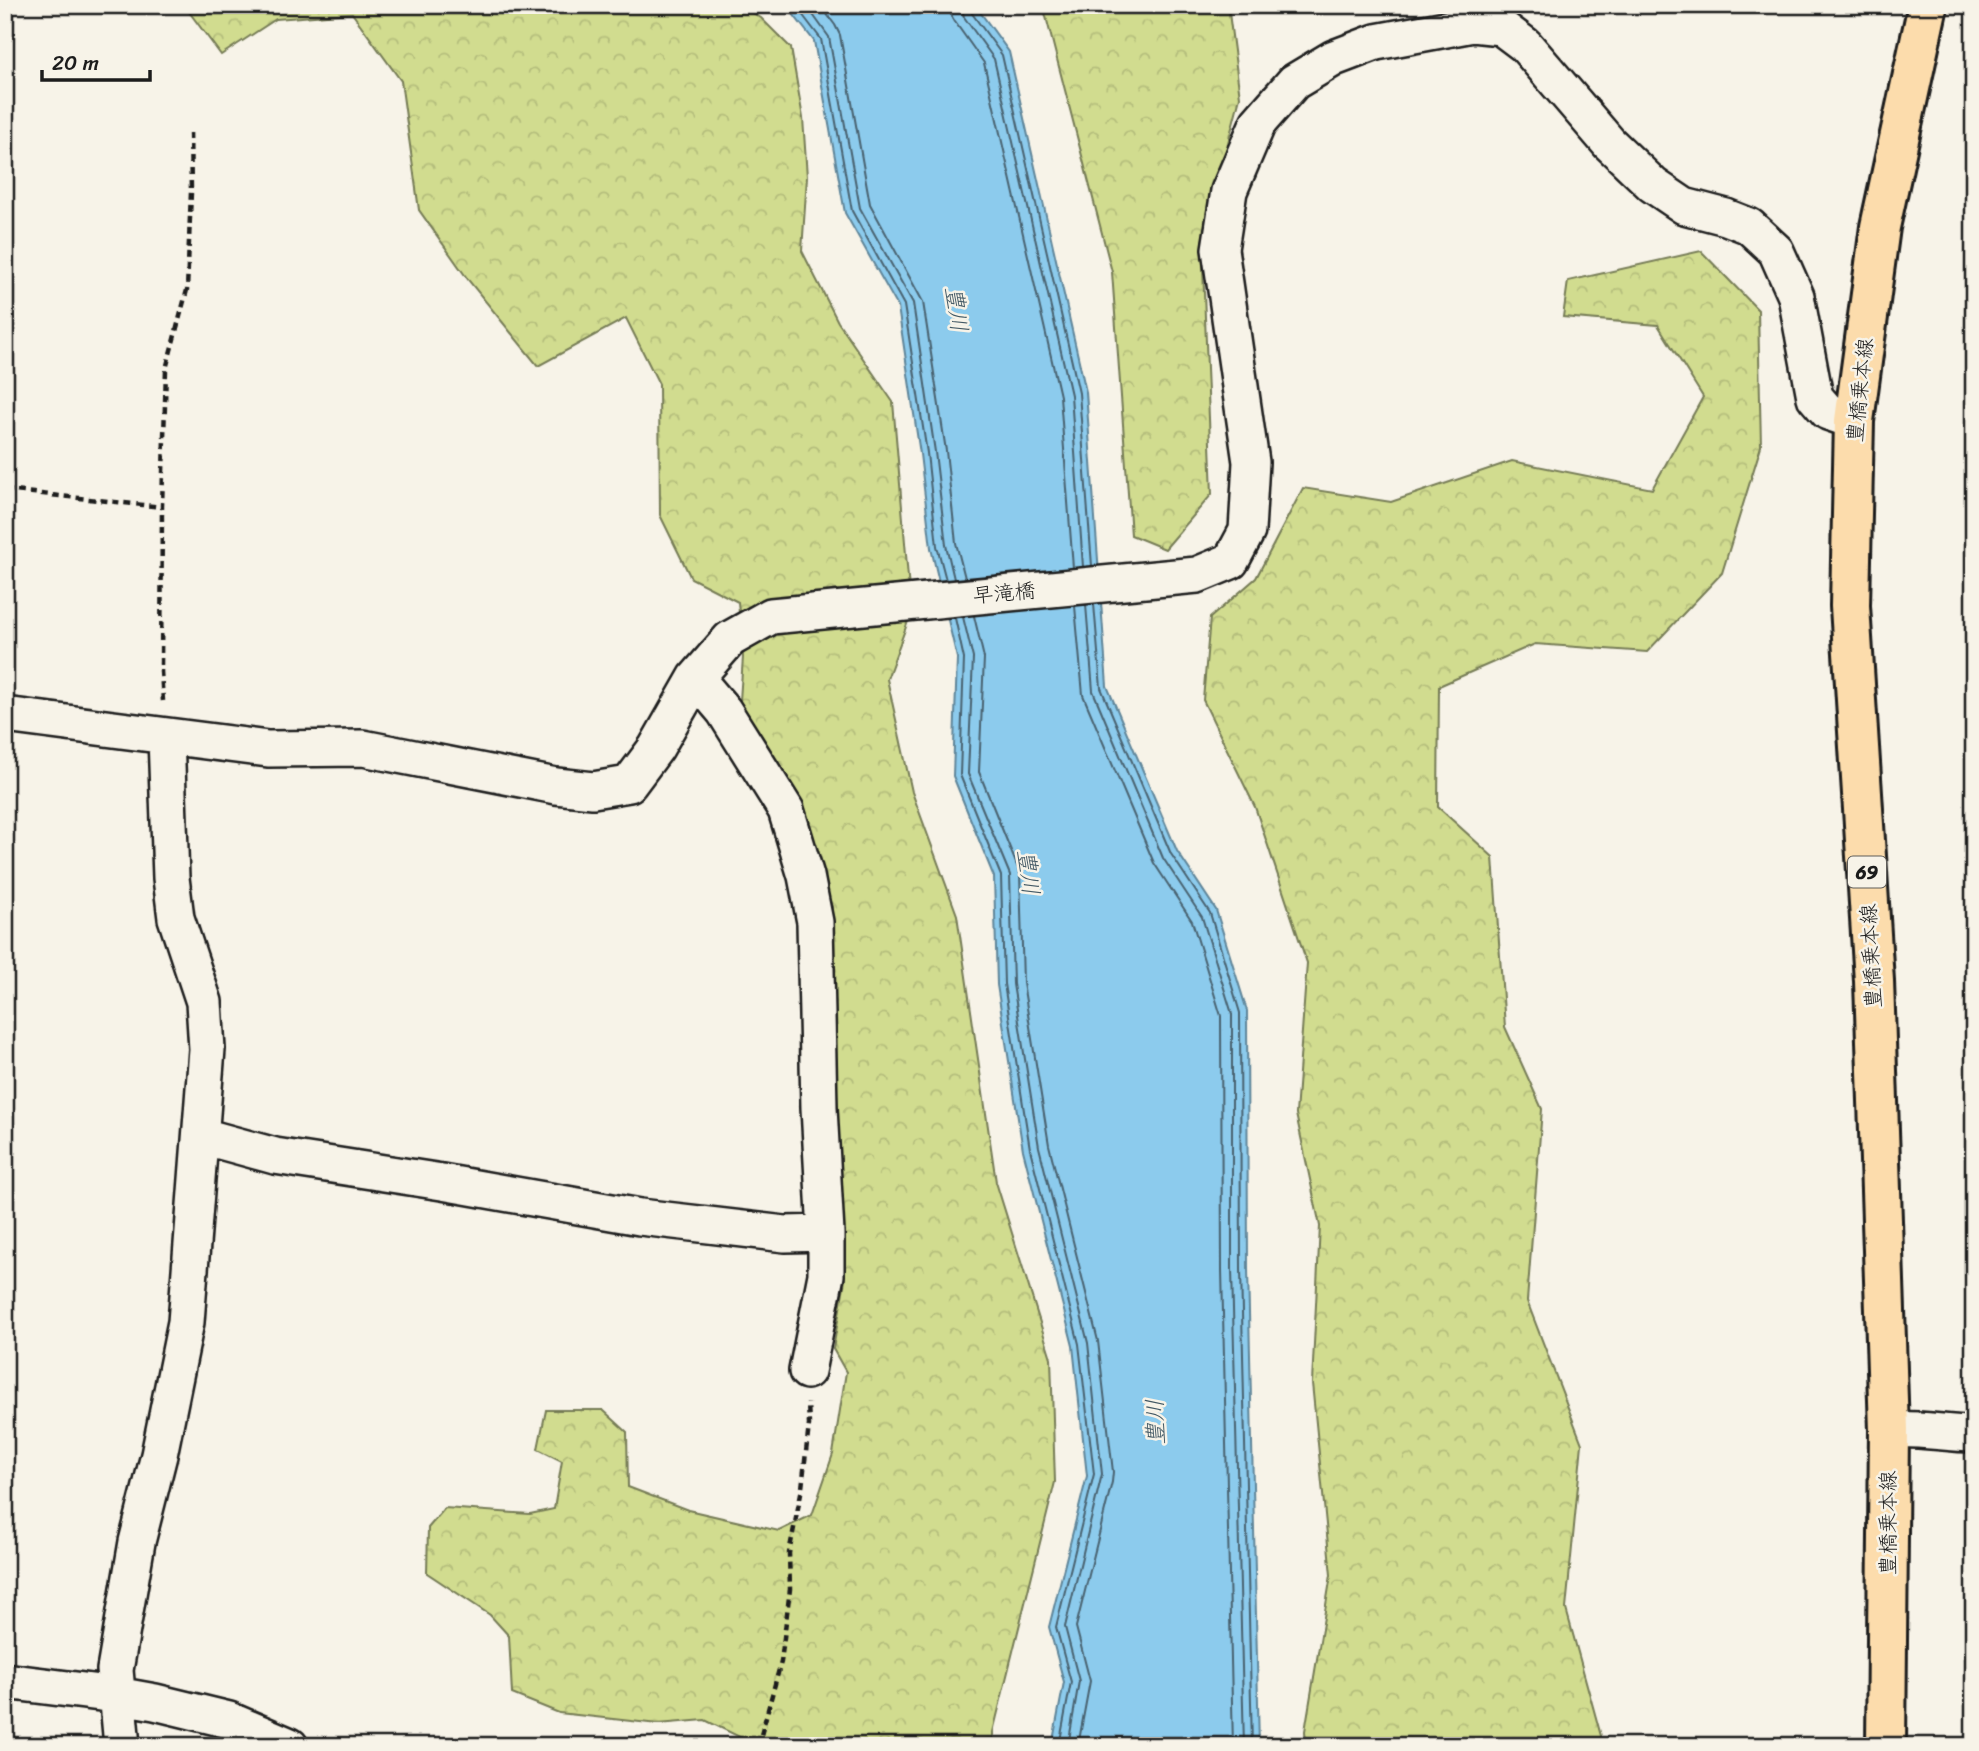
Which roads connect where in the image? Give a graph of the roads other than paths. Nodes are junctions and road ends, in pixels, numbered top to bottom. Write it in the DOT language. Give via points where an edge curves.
graph roads {
  1 [pos="1928,5"];
  2 [pos="1502,16"];
  3 [pos="1854,421"];
  4 [pos="696,677"];
  5 [pos="5,715"];
  6 [pos="166,737"];
  7 [pos="202,1136"];
  8 [pos="826,1233"];
  9 [pos="807,1371"];
  10 [pos="1889,1430"];
  11 [pos="1974,1434"];
  12 [pos="5,1681"];
  13 [pos="116,1695"];
  14 [pos="122,1746"];
  15 [pos="290,1746"];
  16 [pos="1886,1746"];
  1 -- 3 [label="main road, 豊橋乗本線 / 69" via="1881,227"];
  2 -- 3 [label="street" via="1609,143 1653,185 1685,206 1749,226 1776,251 1796,296 1815,397 1828,412"];
  2 -- 4 [label="street, 早滝橋" via="1376,42 1334,58 1294,82 1258,123 1229,191 1220,249 1251,462 1247,531 1231,561 1197,575 771,616 730,639"];
  3 -- 10 [label="main road, 豊橋乗本線 / 69" via="1850,606 1874,981"];
  4 -- 6 [label="street, 早滝橋" via="656,748 629,784 593,790 363,748 268,749"];
  4 -- 8 [label="street" via="786,810 806,876 815,922"];
  5 -- 6 [label="street, 早滝橋"];
  6 -- 7 [label="street" via="176,918 204,1002 207,1049"];
  7 -- 8 [label="street" via="275,1156 640,1217 785,1234"];
  7 -- 13 [label="street" via="186,1322 137,1542 115,1670"];
  8 -- 9 [label="street" via="826,1275"];
  10 -- 11 [label="street"];
  10 -- 16 [label="main road, 豊橋乗本線 / 69"];
  12 -- 13 [label="street"];
  13 -- 14 [label="street"];
  13 -- 15 [label="street" via="229,1720"];
}
